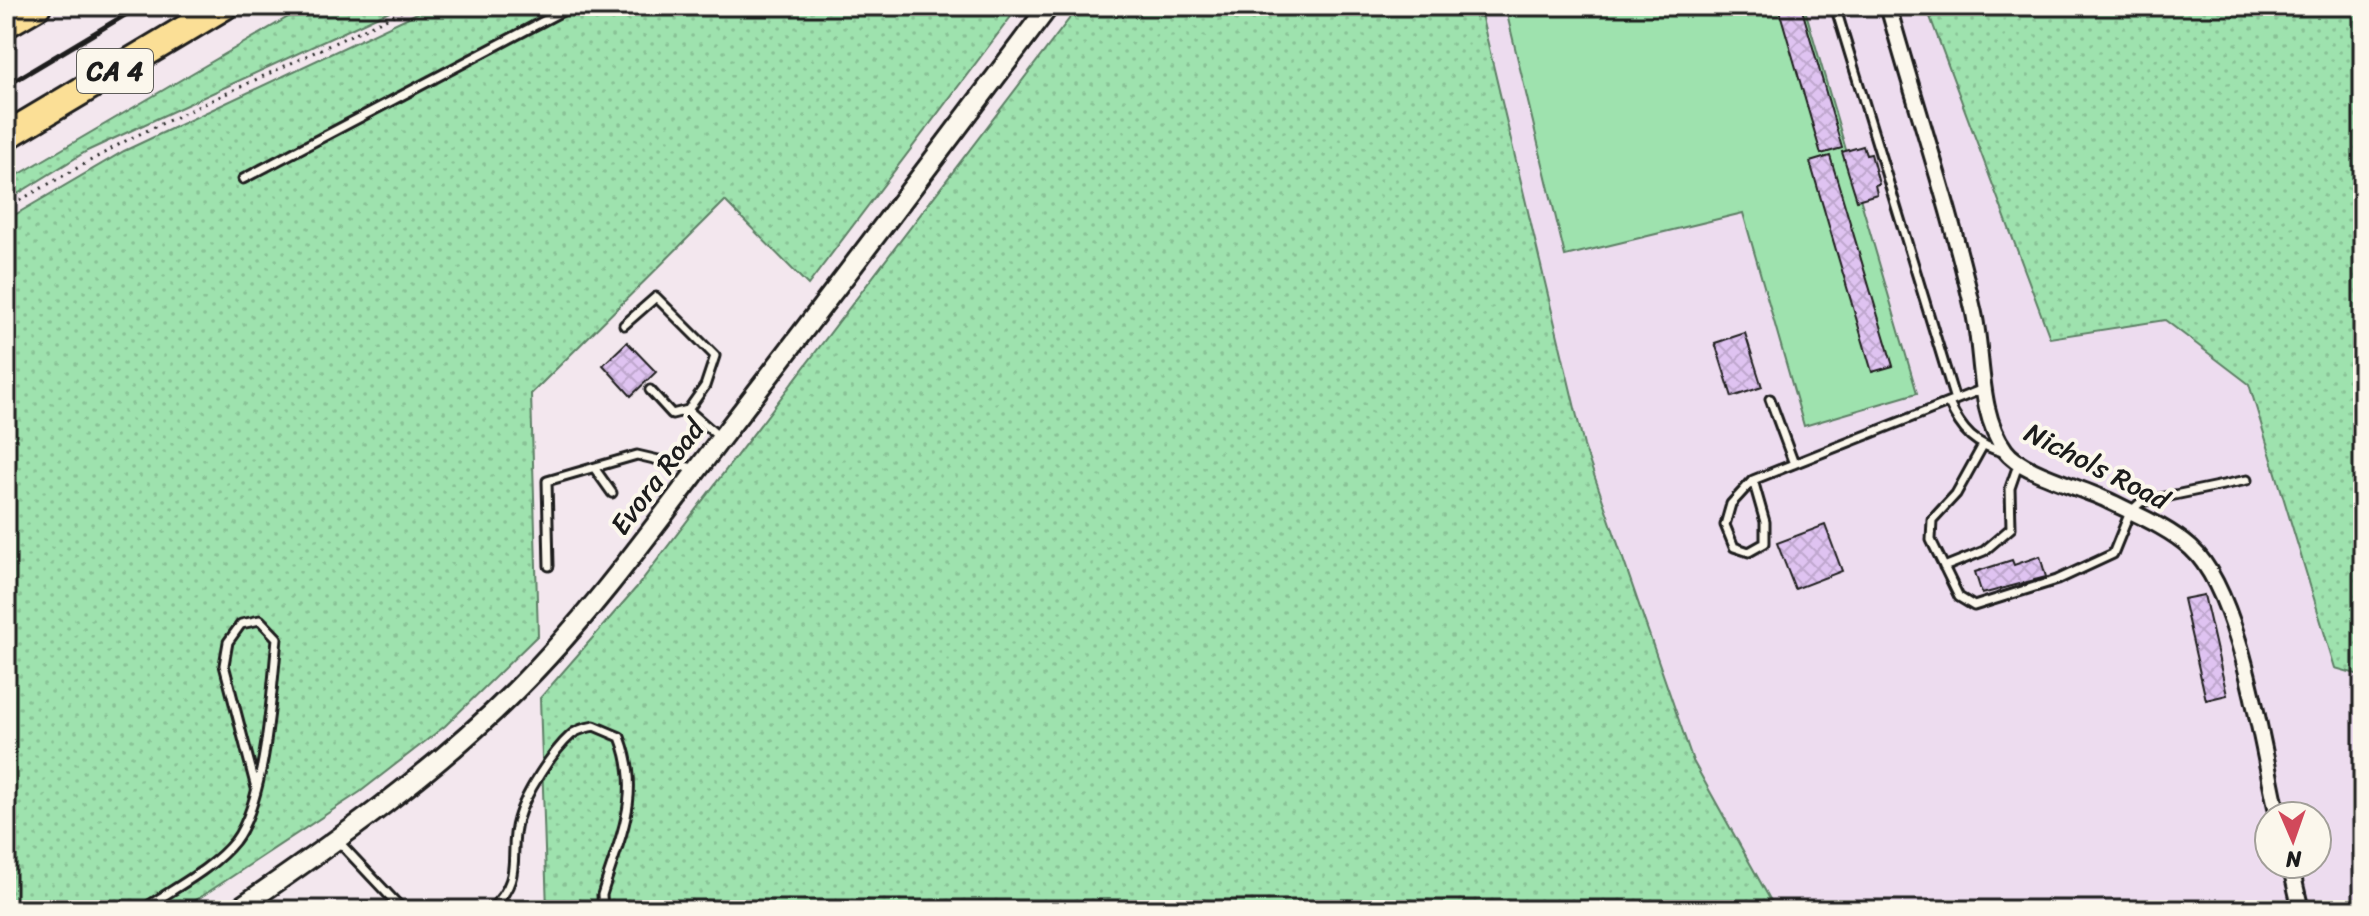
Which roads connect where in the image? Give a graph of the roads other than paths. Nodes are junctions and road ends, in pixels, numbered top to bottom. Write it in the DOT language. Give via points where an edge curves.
graph roads {
  1 [pos="37,6"];
  2 [pos="224,6"];
  3 [pos="572,6"];
  4 [pos="1049,6"];
  5 [pos="1835,6"];
  6 [pos="1888,6"];
  7 [pos="6,24"];
  8 [pos="6,136"];
  9 [pos="243,179"];
  10 [pos="624,325"];
  11 [pos="1985,388"];
  12 [pos="650,390"];
  13 [pos="1770,399"];
  14 [pos="1952,401"];
  15 [pos="688,410"];
  16 [pos="721,439"];
  17 [pos="1982,447"];
  18 [pos="2013,458"];
  19 [pos="1794,464"];
  20 [pos="595,469"];
  21 [pos="699,469"];
  22 [pos="1753,480"];
  23 [pos="2247,480"];
  24 [pos="612,493"];
  25 [pos="2130,512"];
  26 [pos="549,566"];
  27 [pos="1944,567"];
  28 [pos="256,788"];
  29 [pos="2274,800"];
  30 [pos="337,840"];
  31 [pos="2294,880"];
  32 [pos="142,910"];
  33 [pos="236,910"];
  34 [pos="403,910"];
  35 [pos="490,910"];
  36 [pos="603,910"];
  37 [pos="2301,910"];
  1 -- 7 [label="highway"];
  2 -- 8 [label="highway, CA 4"];
  3 -- 9 [label="lane"];
  4 -- 16 [label="street, Evora Road"];
  5 -- 14 [label="lane"];
  6 -- 11 [label="street, Nichols Road" via="1969,292"];
  10 -- 15 [label="lane" via="656,297 715,356 705,386"];
  11 -- 14 [label="lane"];
  11 -- 18 [label="street, Nichols Road" via="1993,422"];
  12 -- 15 [label="lane" via="672,414"];
  13 -- 19 [label="lane"];
  14 -- 17 [label="lane" via="1959,427"];
  14 -- 19 [label="lane"];
  15 -- 16 [label="lane"];
  16 -- 21 [label="street, Evora Road"];
  17 -- 18 [label="lane"];
  17 -- 27 [label="lane" via="1956,494 1932,520 1931,540"];
  18 -- 25 [label="street, Nichols Road"];
  18 -- 27 [label="lane" via="2011,528 1984,551"];
  19 -- 22 [label="lane"];
  20 -- 21 [label="lane" via="637,455"];
  20 -- 24 [label="lane"];
  20 -- 26 [label="lane" via="547,481"];
  21 -- 30 [label="street, Evora Road" via="539,667 426,773"];
  22 -- 22 [label="lane" via="1731,504 1725,525 1734,547 1749,552 1765,543"];
  23 -- 25 [label="lane" via="2151,498"];
  25 -- 27 [label="lane" via="2113,554 2057,580 1974,606 1959,597"];
  25 -- 29 [label="street, Nichols Road" via="2192,549 2215,580 2242,664"];
  28 -- 28 [label="lane" via="268,733 277,638 260,620 241,624 228,642 224,665"];
  28 -- 32 [label="lane" via="228,848"];
  30 -- 33 [label="street, Evora Road"];
  30 -- 34 [label="lane"];
  31 -- 37 [label="street"];
  35 -- 36 [label="lane" via="503,898 516,862 517,819 546,766 573,732 594,726 620,737 631,765 630,797 602,895"];
}
